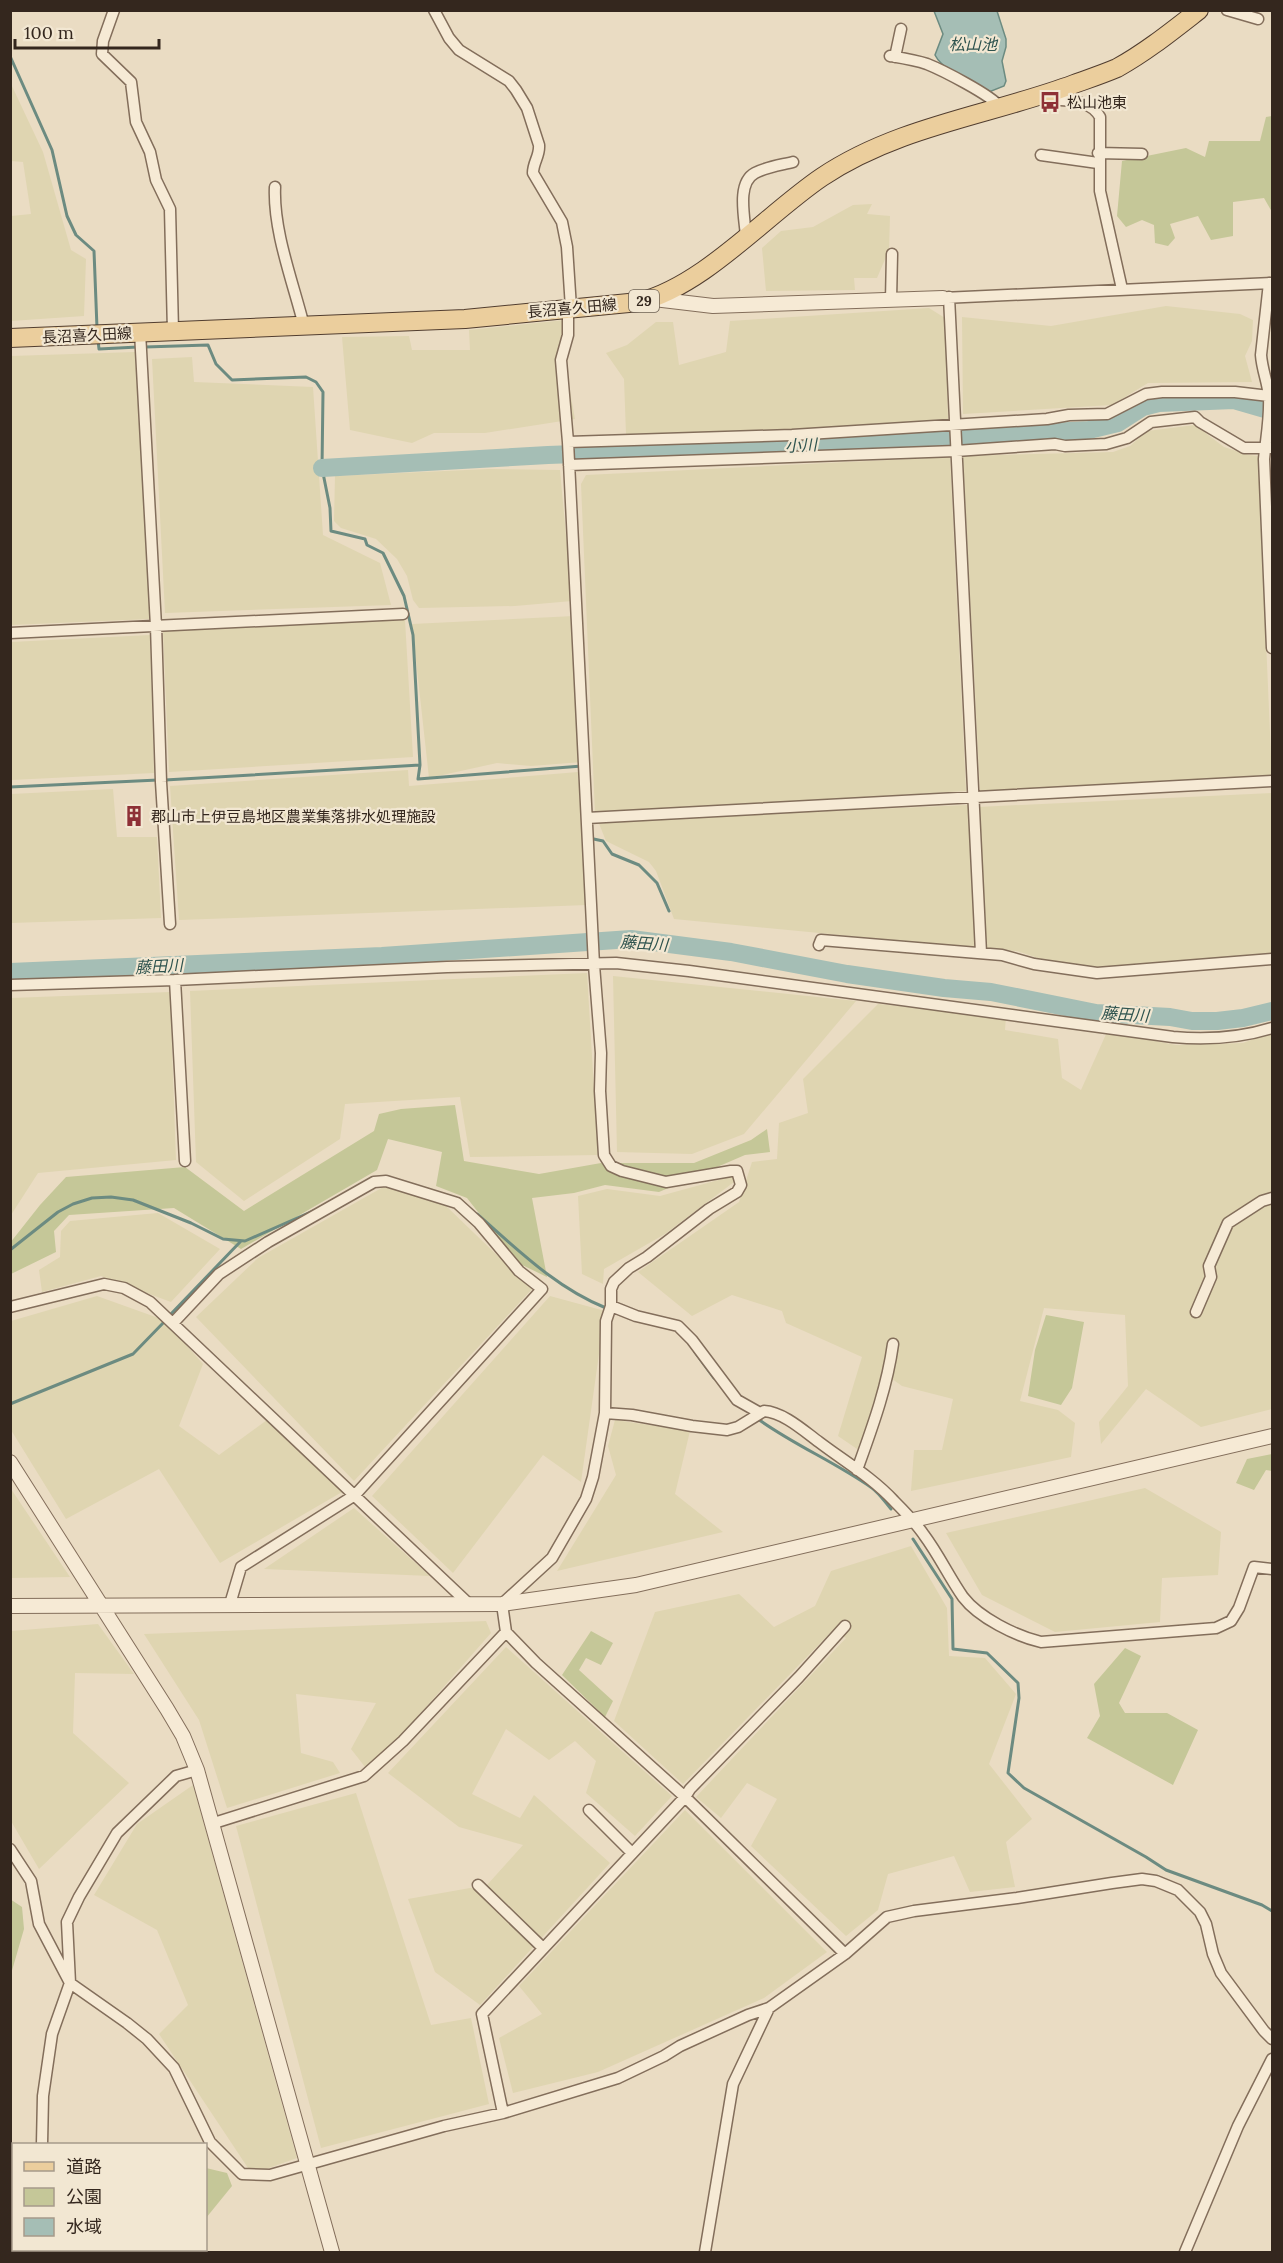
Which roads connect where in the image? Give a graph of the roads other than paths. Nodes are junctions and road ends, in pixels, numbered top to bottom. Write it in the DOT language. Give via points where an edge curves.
graph roads {
  1 [pos="114,10"];
  2 [pos="434,10"];
  3 [pos="1199,10"];
  4 [pos="1227,10"];
  5 [pos="1258,19"];
  6 [pos="901,29"];
  7 [pos="1052,92"];
  8 [pos="1000,107"];
  9 [pos="1142,154"];
  10 [pos="1041,155"];
  11 [pos="1098,158"];
  12 [pos="793,162"];
  13 [pos="275,187"];
  14 [pos="746,237"];
  15 [pos="892,254"];
  16 [pos="1271,283"];
  17 [pos="1122,289"];
  18 [pos="946,297"];
  19 [pos="654,299"];
  20 [pos="891,300"];
  21 [pos="570,308"];
  22 [pos="1269,323"];
  23 [pos="304,326"];
  24 [pos="173,331"];
  25 [pos="140,332"];
  26 [pos="10,338"];
  27 [pos="1269,400"];
  28 [pos="955,426"];
  29 [pos="568,442"];
  30 [pos="1269,448"];
  31 [pos="956,452"];
  32 [pos="569,465"];
  33 [pos="403,614"];
  34 [pos="156,626"];
  35 [pos="10,633"];
  36 [pos="1272,648"];
  37 [pos="1272,781"];
  38 [pos="973,796"];
  39 [pos="587,818"];
  40 [pos="170,924"];
  41 [pos="819,945"];
  42 [pos="981,953"];
  43 [pos="1272,959"];
  44 [pos="594,965"];
  45 [pos="175,980"];
  46 [pos="10,985"];
  47 [pos="1272,1028"];
  48 [pos="185,1161"];
  49 [pos="1272,1198"];
  50 [pos="611,1306"];
  51 [pos="10,1307"];
  52 [pos="1196,1312"];
  53 [pos="174,1322"];
  54 [pos="893,1344"];
  55 [pos="605,1413"];
  56 [pos="760,1413"];
  57 [pos="1272,1436"];
  58 [pos="10,1462"];
  59 [pos="856,1470"];
  60 [pos="355,1495"];
  61 [pos="911,1520"];
  62 [pos="1272,1569"];
  63 [pos="230,1604"];
  64 [pos="502,1604"];
  65 [pos="101,1605"];
  66 [pos="470,1605"];
  67 [pos="10,1606"];
  68 [pos="845,1626"];
  69 [pos="506,1632"];
  70 [pos="197,1770"];
  71 [pos="686,1797"];
  72 [pos="589,1810"];
  73 [pos="214,1823"];
  74 [pos="10,1850"];
  75 [pos="633,1853"];
  76 [pos="478,1885"];
  77 [pos="543,1948"];
  78 [pos="845,1954"];
  79 [pos="70,1983"];
  80 [pos="769,2008"];
  81 [pos="1270,2034"];
  82 [pos="1272,2059"];
  83 [pos="503,2113"];
  84 [pos="42,2143"];
  85 [pos="308,2163"];
  86 [pos="14,2251"];
  87 [pos="60,2253"];
  88 [pos="332,2253"];
  89 [pos="705,2253"];
  90 [pos="1185,2253"];
  1 -- 24 [label="street" via="102,54 131,82 136,122 170,209"];
  2 -- 21 [label="street" via="459,50 509,81 524,100 540,151 533,173 564,229"];
  3 -- 7 [label="main road, 長沼喜久田線 / 29" via="1151,47 1115,68"];
  4 -- 5 [label="street"];
  6 -- 8 [label="street" via="892,56 938,69"];
  7 -- 8 [label="main road, 長沼喜久田線 / 29"];
  7 -- 11 [label="street" via="1060,100 1076,101 1098,113"];
  8 -- 14 [label="main road, 長沼喜久田線 / 29" via="872,148 822,177"];
  9 -- 11 [label="street"];
  10 -- 11 [label="street"];
  11 -- 17 [label="street" via="1100,191"];
  12 -- 14 [label="street" via="754,173 747,180 743,191"];
  13 -- 23 [label="street" via="277,222"];
  14 -- 19 [label="main road, 長沼喜久田線 / 29"];
  15 -- 20 [label="street"];
  16 -- 17 [label="street"];
  16 -- 22 [label="street"];
  17 -- 18 [label="street"];
  18 -- 20 [label="street"];
  18 -- 28 [label="street"];
  19 -- 20 [label="street" via="713,306"];
  19 -- 21 [label="main road, 長沼喜久田線 / 29"];
  21 -- 23 [label="main road, 長沼喜久田線 / 29" via="465,319"];
  21 -- 29 [label="street" via="561,360"];
  22 -- 27 [label="street" via="1261,355"];
  23 -- 24 [label="main road, 長沼喜久田線 / 29"];
  24 -- 25 [label="main road, 長沼喜久田線 / 29"];
  25 -- 26 [label="main road, 長沼喜久田線 / 29"];
  25 -- 34 [label="street"];
  27 -- 28 [label="street" via="1235,392 1162,392 1146,394 1107,414"];
  27 -- 30 [label="street"];
  28 -- 29 [label="street"];
  28 -- 31 [label="street"];
  29 -- 32 [label="street"];
  30 -- 31 [label="street" via="1244,448 1195,417 1151,422 1127,438 1106,444 1007,446"];
  30 -- 36 [label="street" via="1264,459"];
  31 -- 32 [label="street"];
  31 -- 38 [label="street"];
  32 -- 39 [label="street"];
  33 -- 34 [label="street"];
  34 -- 35 [label="street"];
  34 -- 40 [label="street"];
  37 -- 38 [label="street"];
  38 -- 39 [label="street"];
  38 -- 42 [label="street"];
  39 -- 44 [label="street"];
  41 -- 42 [label="street" via="820,940"];
  42 -- 43 [label="street" via="1097,972"];
  44 -- 45 [label="street" via="447,967"];
  44 -- 47 [label="street" via="616,963 689,971 1201,1040 1249,1035"];
  44 -- 50 [label="street" via="601,1125 604,1155 611,1166 666,1182 731,1170 737,1172 741,1182 737,1192 618,1278 611,1289"];
  45 -- 46 [label="street"];
  45 -- 48 [label="street"];
  49 -- 52 [label="street" via="1228,1223 1209,1266 1211,1277"];
  50 -- 55 [label="street" via="606,1321"];
  50 -- 56 [label="street" via="678,1326 737,1400"];
  51 -- 53 [label="street" via="104,1284 124,1288 150,1302"];
  53 -- 60 [label="street"];
  53 -- 60 [label="street" via="219,1274 374,1182 405,1180 458,1203 479,1223 519,1271 542,1289"];
  54 -- 59 [label="street" via="877,1418"];
  55 -- 56 [label="street" via="727,1430"];
  55 -- 64 [label="street" via="594,1477 586,1499 552,1558"];
  56 -- 59 [label="street" via="774,1413"];
  57 -- 61 [label="street"];
  58 -- 65 [label="street"];
  59 -- 61 [label="street" via="879,1486"];
  60 -- 63 [label="street" via="241,1567"];
  60 -- 66 [label="street"];
  61 -- 62 [label="street" via="970,1604 1002,1627 1041,1642 1216,1628 1231,1622 1254,1567"];
  61 -- 64 [label="street" via="636,1585"];
  63 -- 65 [label="street"];
  63 -- 66 [label="street"];
  64 -- 66 [label="street"];
  64 -- 69 [label="street"];
  65 -- 67 [label="street"];
  65 -- 70 [label="street" via="178,1727"];
  68 -- 71 [label="street"];
  69 -- 71 [label="street" via="536,1664"];
  69 -- 73 [label="street" via="364,1776"];
  70 -- 73 [label="street"];
  70 -- 79 [label="street" via="176,1776 117,1833 67,1922"];
  71 -- 75 [label="street"];
  71 -- 78 [label="street"];
  72 -- 75 [label="street"];
  73 -- 85 [label="street"];
  74 -- 79 [label="street" via="31,1881 39,1924"];
  75 -- 77 [label="street"];
  76 -- 77 [label="street"];
  77 -- 83 [label="street" via="482,2014"];
  78 -- 80 [label="street"];
  78 -- 81 [label="street" via="887,1917 1112,1883 1156,1881 1178,1890 1200,1912 1221,1973"];
  79 -- 84 [label="street" via="52,2034 43,2096"];
  79 -- 85 [label="street" via="127,2023 174,2068 210,2142 242,2174 270,2175"];
  80 -- 83 [label="street" via="618,2078"];
  80 -- 89 [label="street" via="733,2084"];
  82 -- 90 [label="street" via="1238,2126"];
  83 -- 85 [label="street"];
  85 -- 88 [label="street"];
  86 -- 87 [label="street"];
}
